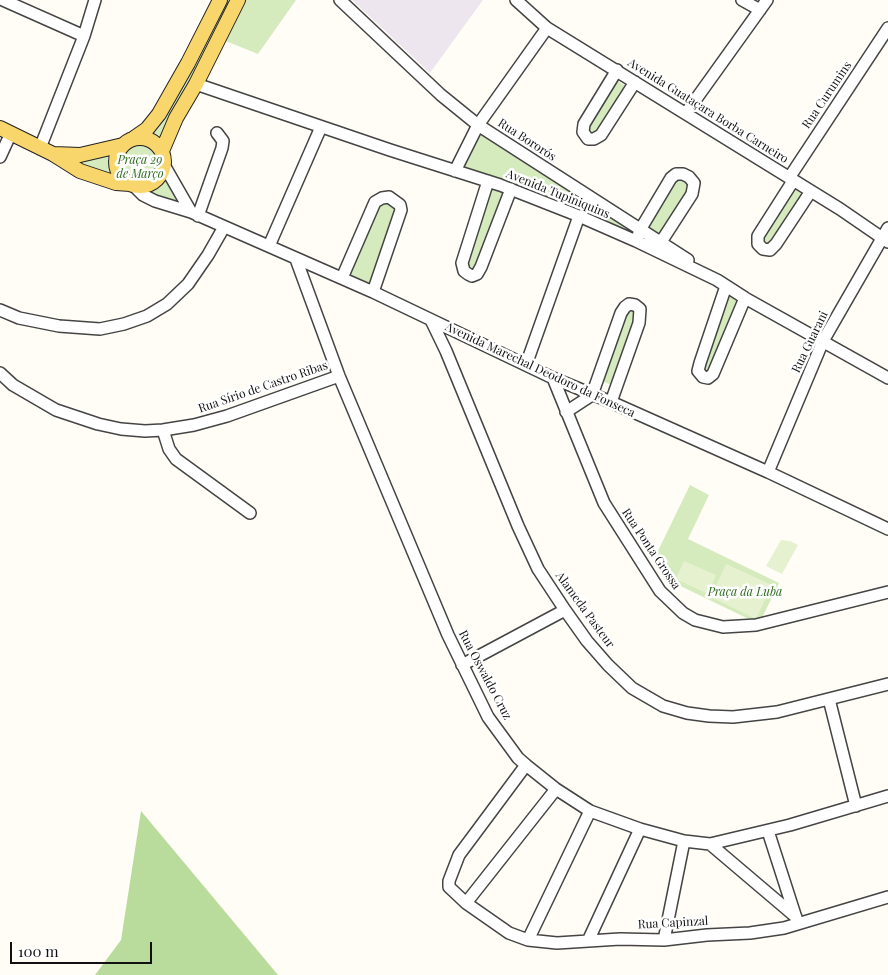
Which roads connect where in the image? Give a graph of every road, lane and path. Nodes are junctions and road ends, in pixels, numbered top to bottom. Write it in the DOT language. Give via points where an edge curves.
graph roads {
  1 [pos="3,0"];
  2 [pos="95,0"];
  3 [pos="220,0"];
  4 [pos="238,0"];
  5 [pos="340,0"];
  6 [pos="516,0"];
  7 [pos="742,0"];
  8 [pos="767,0"];
  9 [pos="760,10"];
  10 [pos="547,28"];
  11 [pos="888,28"];
  12 [pos="84,36"];
  13 [pos="617,70"];
  14 [pos="635,82"];
  15 [pos="196,84"];
  16 [pos="686,113"];
  17 [pos="478,124"];
  18 [pos="321,127"];
  19 [pos="5,130"];
  20 [pos="217,133"];
  21 [pos="129,142"];
  22 [pos="47,151"];
  23 [pos="162,151"];
  24 [pos="0,157"];
  25 [pos="164,166"];
  26 [pos="455,171"];
  27 [pos="791,179"];
  28 [pos="488,181"];
  29 [pos="131,184"];
  30 [pos="511,189"];
  31 [pos="811,191"];
  32 [pos="194,214"];
  33 [pos="579,216"];
  34 [pos="224,227"];
  35 [pos="638,236"];
  36 [pos="886,236"];
  37 [pos="661,242"];
  38 [pos="269,246"];
  39 [pos="296,259"];
  40 [pos="342,278"];
  41 [pos="722,283"];
  42 [pos="373,292"];
  43 [pos="745,298"];
  44 [pos="0,310"];
  45 [pos="431,320"];
  46 [pos="458,332"];
  47 [pos="823,342"];
  48 [pos="446,351"];
  49 [pos="526,365"];
  50 [pos="0,373"];
  51 [pos="339,376"];
  52 [pos="553,378"];
  53 [pos="888,378"];
  54 [pos="592,395"];
  55 [pos="611,402"];
  56 [pos="566,412"];
  57 [pos="163,430"];
  58 [pos="768,472"];
  59 [pos="250,513"];
  60 [pos="888,529"];
  61 [pos="888,592"];
  62 [pos="565,610"];
  63 [pos="462,665"];
  64 [pos="888,684"];
  65 [pos="829,699"];
  66 [pos="526,765"];
  67 [pos="556,789"];
  68 [pos="888,796"];
  69 [pos="856,806"];
  70 [pos="590,811"];
  71 [pos="640,829"];
  72 [pos="768,830"];
  73 [pos="684,841"];
  74 [pos="710,844"];
  75 [pos="888,897"];
  76 [pos="466,903"];
  77 [pos="797,921"];
  78 [pos="528,940"];
  79 [pos="664,940"];
  80 [pos="588,941"];
  1 -- 12 [label="street"];
  2 -- 12 [label="street"];
  3 -- 21 [label="main road" via="159,114 148,128"];
  4 -- 15 [label="main road"];
  5 -- 17 [label="street, Rua Bororós" via="441,95"];
  6 -- 10 [label="street, Avenida Guataçara Borba Carneiro"];
  7 -- 9 [label="street"];
  8 -- 9 [label="street"];
  9 -- 16 [label="street"];
  10 -- 13 [label="street, Avenida Guataçara Borba Carneiro"];
  10 -- 17 [label="street"];
  11 -- 27 [label="street, Rua Curumins"];
  12 -- 22 [label="street"];
  13 -- 14 [label="street, Avenida Guataçara Borba Carneiro"];
  13 -- 14 [label="street" via="584,124 583,132 588,138 602,135"];
  14 -- 16 [label="street, Avenida Guataçara Borba Carneiro"];
  15 -- 18 [label="street, Avenida Tupiniquins"];
  15 -- 23 [label="main road"];
  16 -- 27 [label="street, Avenida Guataçara Borba Carneiro"];
  17 -- 26 [label="street"];
  17 -- 35 [label="street, Rua Bororós"];
  18 -- 26 [label="street, Avenida Tupiniquins"];
  18 -- 38 [label="street"];
  19 -- 22 [label="main road, Avenida Marechal Deodoro da Fonseca"];
  19 -- 24 [label="street"];
  20 -- 32 [label="street" via="222,148"];
  21 -- 22 [label="main road, Avenida Marechal Deodoro da Fonseca" via="80,155"];
  21 -- 23 [label="main road" via="148,139"];
  21 -- 29 [label="main road" via="118,152 116,161 123,178"];
  22 -- 29 [label="main road, Avenida Marechal Deodoro da Fonseca" via="80,171 116,183"];
  23 -- 25 [label="main road"];
  25 -- 29 [label="main road" via="156,180 149,184"];
  25 -- 32 [label="street"];
  26 -- 28 [label="street, Avenida Tupiniquins"];
  27 -- 31 [label="street, Avenida Guataçara Borba Carneiro"];
  27 -- 31 [label="street, Rua Curumins" via="758,236 758,244 763,249 770,250 776,244"];
  28 -- 30 [label="street, Avenida Tupiniquins"];
  28 -- 30 [label="street" via="462,263 464,271 472,276 481,267"];
  29 -- 32 [label="street, Avenida Marechal Deodoro da Fonseca" via="154,201"];
  30 -- 33 [label="street, Avenida Tupiniquins"];
  31 -- 36 [label="street, Avenida Guataçara Borba Carneiro"];
  32 -- 34 [label="street, Avenida Marechal Deodoro da Fonseca"];
  33 -- 35 [label="street, Avenida Tupiniquins"];
  33 -- 49 [label="street"];
  34 -- 38 [label="street, Avenida Marechal Deodoro da Fonseca"];
  34 -- 44 [label="street" via="188,284 167,304 147,316 100,329 59,326 19,318"];
  35 -- 37 [label="street, Rua Bororós"];
  35 -- 37 [label="street" via="672,178 682,174 694,183 692,194"];
  35 -- 41 [label="street, Avenida Tupiniquins"];
  36 -- 47 [label="street, Rua Guarani"];
  37 -- 41 [label="street, Rua Bororós"];
  38 -- 39 [label="street, Avenida Marechal Deodoro da Fonseca"];
  39 -- 40 [label="street, Avenida Marechal Deodoro da Fonseca"];
  39 -- 51 [label="street, Rua Oswaldo Cruz"];
  40 -- 42 [label="street, Avenida Marechal Deodoro da Fonseca"];
  40 -- 42 [label="street" via="375,202 390,197 401,210"];
  41 -- 43 [label="street, Avenida Tupiniquins"];
  41 -- 43 [label="street" via="698,370 703,377 714,374"];
  42 -- 45 [label="street, Avenida Marechal Deodoro da Fonseca"];
  43 -- 47 [label="street, Avenida Tupiniquins"];
  45 -- 46 [label="street, Avenida Marechal Deodoro da Fonseca"];
  45 -- 48 [label="street, Alameda Pasteur"];
  46 -- 48 [label="street"];
  46 -- 49 [label="street, Avenida Marechal Deodoro da Fonseca"];
  47 -- 53 [label="street, Avenida Tupiniquins"];
  47 -- 58 [label="street, Rua Guarani"];
  48 -- 62 [label="street, Alameda Pasteur" via="518,526 538,569"];
  49 -- 52 [label="street, Avenida Marechal Deodoro da Fonseca"];
  50 -- 57 [label="street, Rua Sírio de Castro Ribas" via="13,385 56,410 121,429"];
  51 -- 57 [label="street, Rua Sírio de Castro Ribas" via="227,416"];
  51 -- 63 [label="street, Rua Oswaldo Cruz"];
  52 -- 54 [label="street, Avenida Marechal Deodoro da Fonseca"];
  52 -- 56 [label="street, Rua Ponta Grossa"];
  54 -- 55 [label="street, Avenida Marechal Deodoro da Fonseca"];
  54 -- 55 [label="street" via="624,307 635,305 640,309 639,323"];
  54 -- 56 [label="street"];
  55 -- 58 [label="street, Avenida Marechal Deodoro da Fonseca"];
  56 -- 61 [label="street, Rua Ponta Grossa" via="604,503 620,531 660,591 695,620 723,627 756,625"];
  57 -- 59 [label="street" via="176,459"];
  58 -- 60 [label="street, Avenida Marechal Deodoro da Fonseca"];
  62 -- 63 [label="street"];
  62 -- 65 [label="street, Alameda Pasteur" via="608,665 632,688 663,706 687,713 734,717 764,715"];
  63 -- 66 [label="street, Rua Oswaldo Cruz" via="488,717"];
  64 -- 65 [label="street, Alameda Pasteur"];
  65 -- 69 [label="street"];
  66 -- 67 [label="street, Rua Oswaldo Cruz"];
  66 -- 76 [label="street, Rua Capinzal" via="460,855 452,871 449,887"];
  67 -- 70 [label="street, Rua Oswaldo Cruz"];
  67 -- 76 [label="street"];
  68 -- 69 [label="street, Rua Oswaldo Cruz"];
  69 -- 72 [label="street, Rua Oswaldo Cruz"];
  70 -- 71 [label="street, Rua Oswaldo Cruz"];
  70 -- 78 [label="street"];
  71 -- 73 [label="street, Rua Oswaldo Cruz"];
  71 -- 80 [label="street"];
  72 -- 74 [label="street, Rua Oswaldo Cruz"];
  72 -- 77 [label="street"];
  73 -- 74 [label="street, Rua Oswaldo Cruz"];
  73 -- 79 [label="street"];
  74 -- 77 [label="street"];
  75 -- 77 [label="street, Rua Capinzal"];
  76 -- 78 [label="street, Rua Capinzal" via="509,933"];
  77 -- 79 [label="street, Rua Capinzal" via="784,928 750,933"];
  78 -- 80 [label="street, Rua Capinzal"];
  79 -- 80 [label="street, Rua Capinzal"];
}
